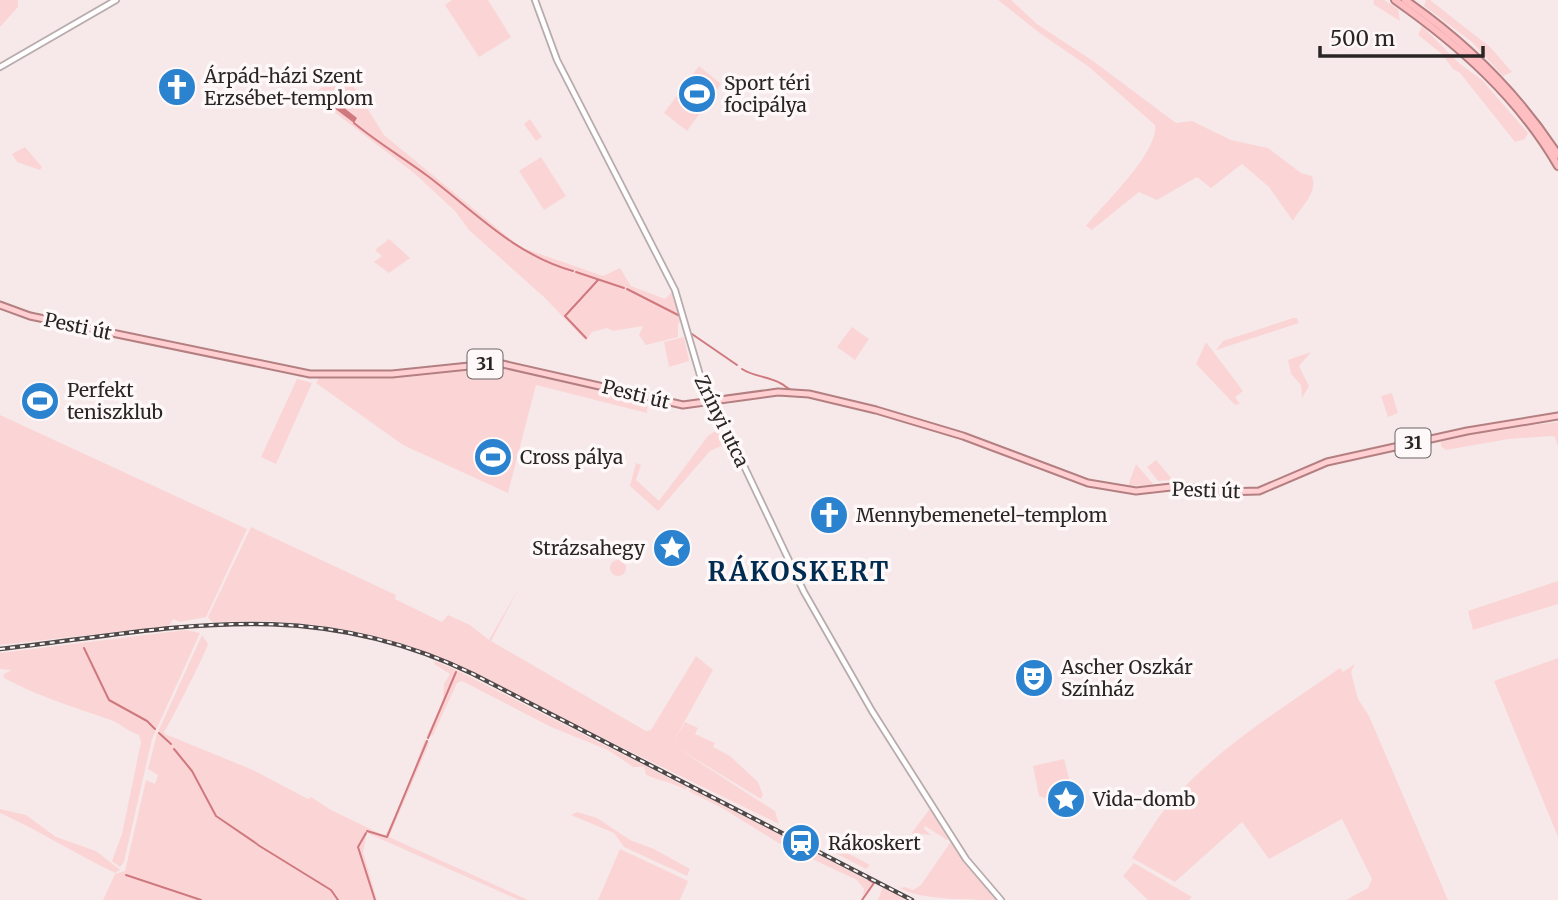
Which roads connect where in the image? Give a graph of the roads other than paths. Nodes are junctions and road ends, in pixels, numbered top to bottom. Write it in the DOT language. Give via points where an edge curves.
graph roads {
  1 [pos="116,0"];
  2 [pos="535,0"];
  3 [pos="1395,0"];
  4 [pos="1405,0"];
  5 [pos="0,67"];
  6 [pos="1537,129"];
  7 [pos="1546,142"];
  8 [pos="1558,155"];
  9 [pos="1558,166"];
  10 [pos="0,304"];
  11 [pos="709,403"];
  12 [pos="1558,418"];
  13 [pos="1001,900"];
  1 -- 5 [label="main road"];
  2 -- 11 [label="main road, Zrínyi utca" via="569,84 676,290"];
  3 -- 6 [label="highway" via="1468,57"];
  4 -- 6 [label="highway" via="1485,63"];
  6 -- 7 [label="highway"];
  7 -- 8 [label="highway"];
  7 -- 9 [label="highway"];
  10 -- 11 [label="main road, Pesti út / 31" via="30,316 310,374 391,374 508,364 677,405"];
  11 -- 12 [label="main road, Pesti út / 31" via="783,391 833,399 962,436 1088,483 1130,490 1184,486 1222,492 1255,491 1304,471 1419,441"];
  11 -- 13 [label="main road, Zrínyi utca" via="814,611 975,872"];
}
